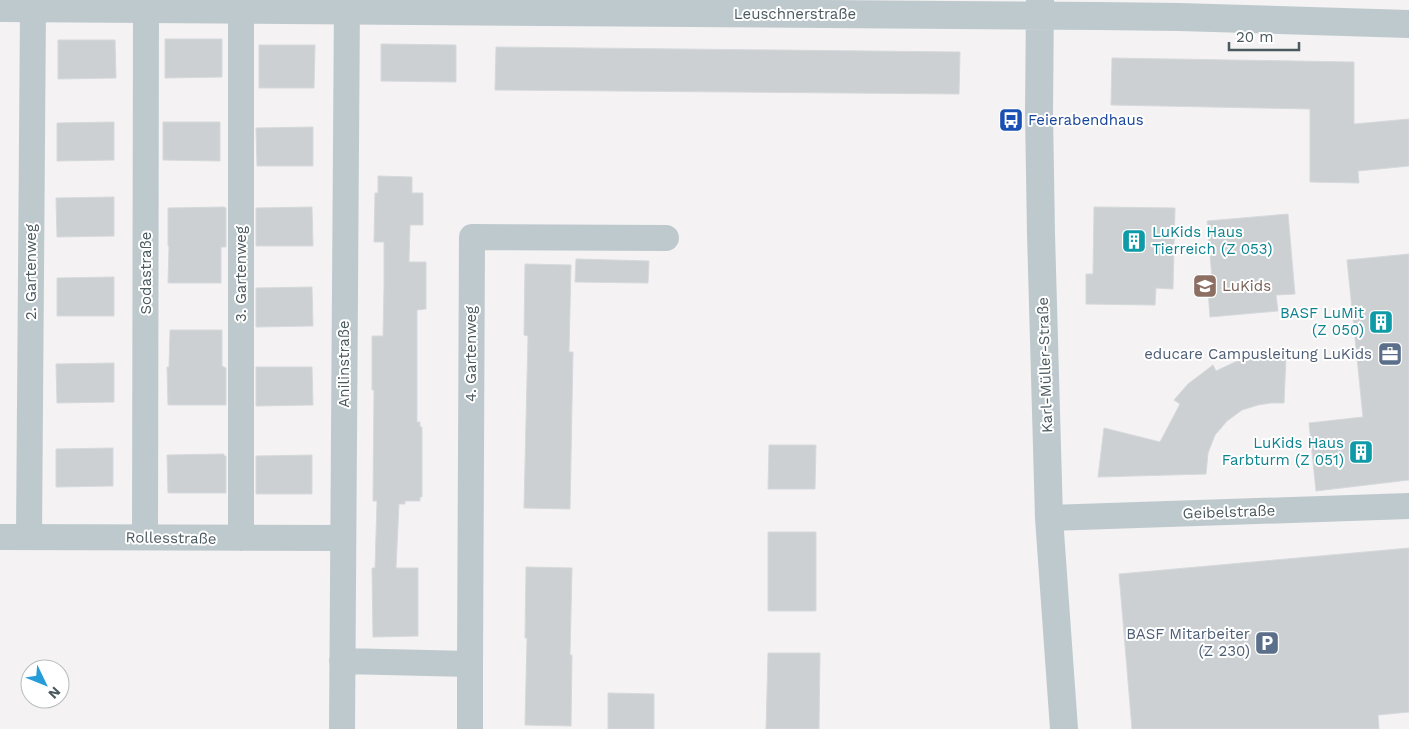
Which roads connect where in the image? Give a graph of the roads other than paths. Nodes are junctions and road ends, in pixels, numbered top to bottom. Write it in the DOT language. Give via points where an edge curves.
graph roads {
  1 [pos="347,5"];
  2 [pos="913,7"];
  3 [pos="0,8"];
  4 [pos="33,8"];
  5 [pos="1040,8"];
  6 [pos="146,9"];
  7 [pos="241,10"];
  8 [pos="1409,24"];
  9 [pos="666,238"];
  10 [pos="1409,506"];
  11 [pos="1049,518"];
  12 [pos="0,537"];
  13 [pos="29,537"];
  14 [pos="145,537"];
  15 [pos="241,538"];
  16 [pos="343,538"];
  17 [pos="342,661"];
  18 [pos="470,664"];
  19 [pos="342,729"];
  20 [pos="470,729"];
  21 [pos="1064,729"];
  1 -- 2 [label="street, Leuschnerstraße"];
  1 -- 7 [label="street, Leuschnerstraße"];
  1 -- 16 [label="street, Anilinstraße"];
  2 -- 5 [label="street, Leuschnerstraße"];
  3 -- 4 [label="street, Leuschnerstraße"];
  4 -- 6 [label="street, Leuschnerstraße"];
  4 -- 13 [label="street, 2. Gartenweg"];
  5 -- 8 [label="street, Leuschnerstraße" via="1179,17"];
  5 -- 11 [label="street, Karl-Müller-Straße" via="1041,234"];
  6 -- 7 [label="street, Leuschnerstraße"];
  6 -- 14 [label="street, Sodastraße"];
  7 -- 15 [label="street, 3. Gartenweg"];
  9 -- 18 [label="street, 4. Gartenweg" via="472,237"];
  10 -- 11 [label="street, Geibelstraße"];
  11 -- 21 [label="street, Karl-Müller-Straße"];
  12 -- 13 [label="street, Rollesstraße"];
  13 -- 14 [label="street, Rollesstraße"];
  14 -- 15 [label="street, Rollesstraße"];
  15 -- 16 [label="street, Rollesstraße"];
  16 -- 17 [label="street, Anilinstraße"];
  17 -- 18 [label="street"];
  17 -- 19 [label="street, Anilinstraße"];
  18 -- 20 [label="street, 4. Gartenweg"];
}
